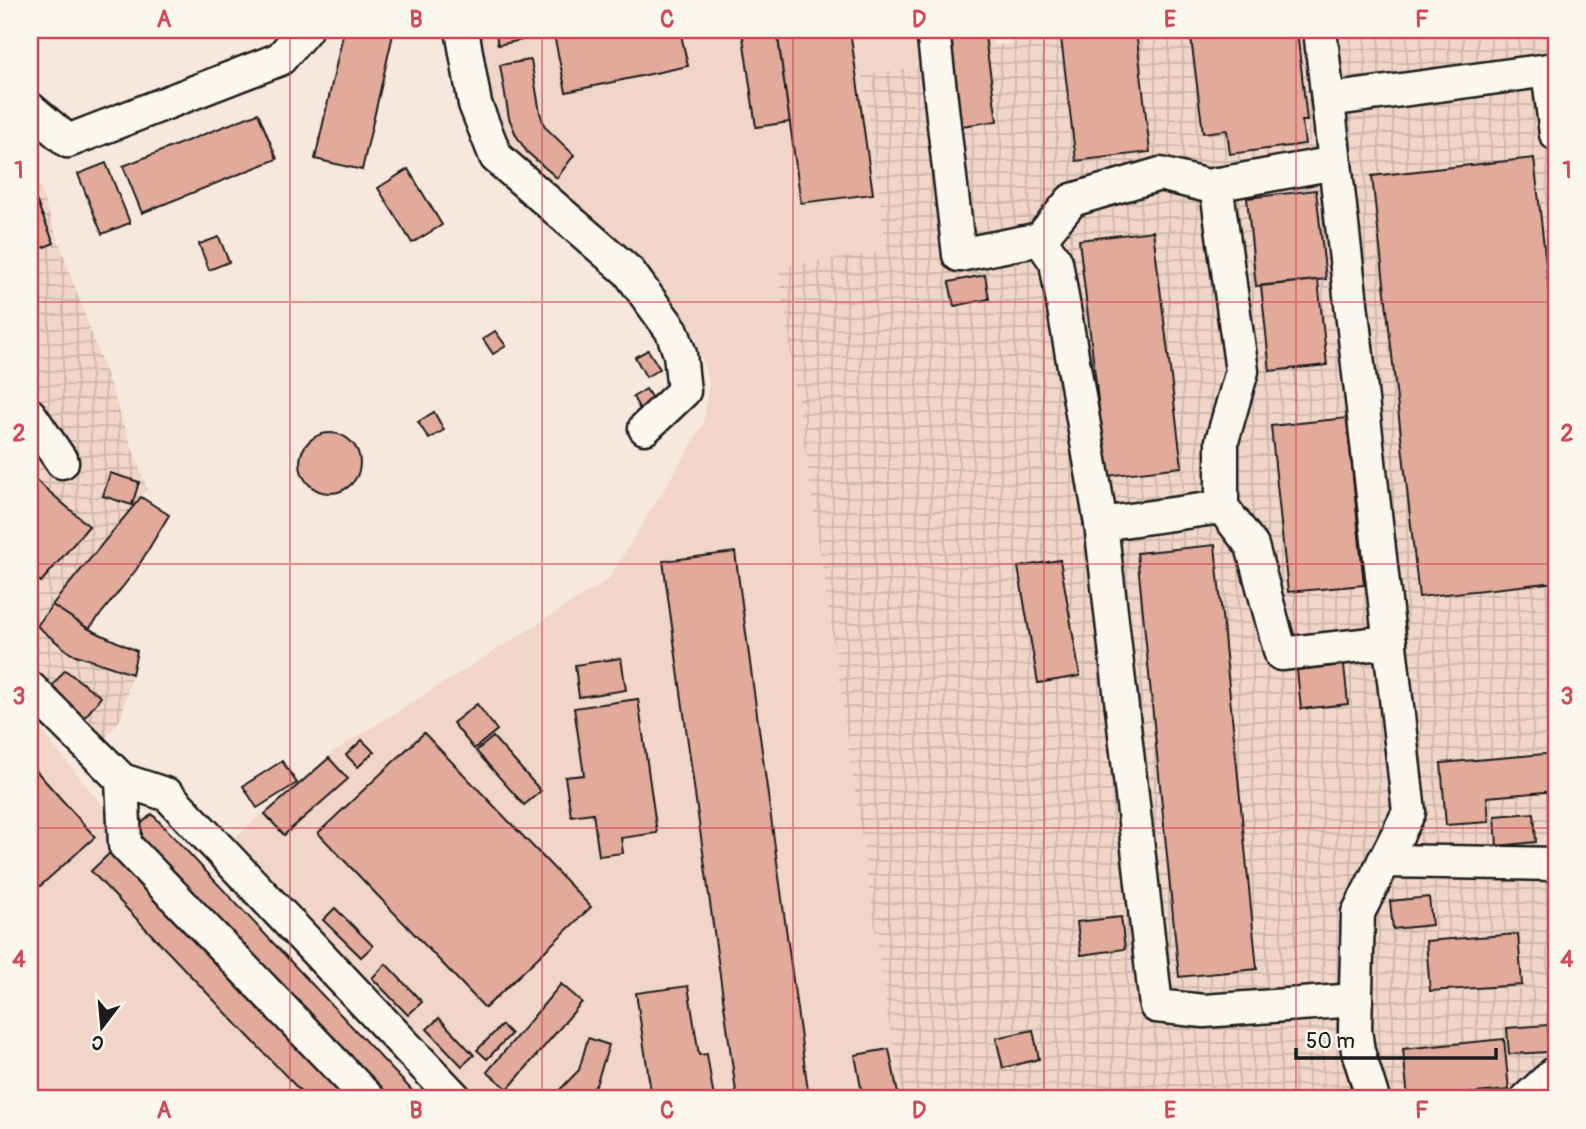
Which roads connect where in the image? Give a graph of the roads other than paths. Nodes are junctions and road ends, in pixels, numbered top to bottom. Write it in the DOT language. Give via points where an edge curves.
graph roads {
  1 [pos="306,30"];
  2 [pos="461,30"];
  3 [pos="933,30"];
  4 [pos="1320,30"];
  5 [pos="1552,70"];
  6 [pos="1328,100"];
  7 [pos="30,110"];
  8 [pos="1556,134"];
  9 [pos="1335,163"];
  10 [pos="1216,184"];
  11 [pos="1040,239"];
  12 [pos="30,415"];
  13 [pos="645,428"];
  14 [pos="62,462"];
  15 [pos="1222,507"];
  16 [pos="1101,524"];
  17 [pos="1390,642"];
  18 [pos="30,688"];
  19 [pos="122,780"];
  20 [pos="1384,861"];
  21 [pos="1556,864"];
  22 [pos="1356,1000"];
  23 [pos="1556,1072"];
  24 [pos="369,1099"];
  25 [pos="456,1099"];
  26 [pos="1373,1099"];
  27 [pos="1527,1099"];
  1 -- 7 [label="street" via="280,59 68,141"];
  2 -- 13 [label="street" via="475,104 496,158 629,272 672,331 684,391"];
  3 -- 11 [label="street" via="959,255"];
  4 -- 6 [label="street"];
  5 -- 6 [label="street"];
  5 -- 8 [label="street"];
  6 -- 9 [label="street"];
  9 -- 10 [label="street"];
  9 -- 17 [label="street"];
  10 -- 11 [label="street" via="1160,174 1072,200"];
  10 -- 15 [label="street" via="1242,371 1222,441"];
  11 -- 16 [label="street" via="1056,262"];
  12 -- 14 [label="street"];
  15 -- 16 [label="street"];
  15 -- 17 [label="street" via="1252,546 1281,653"];
  16 -- 22 [label="street" via="1156,1006 1204,1011"];
  17 -- 20 [label="street" via="1409,811"];
  18 -- 19 [label="street"];
  19 -- 24 [label="street" via="125,845"];
  19 -- 25 [label="street" via="168,795"];
  20 -- 21 [label="street"];
  20 -- 22 [label="street" via="1358,913"];
  22 -- 26 [label="street" via="1358,1051"];
  23 -- 27 [label="street"];
}
